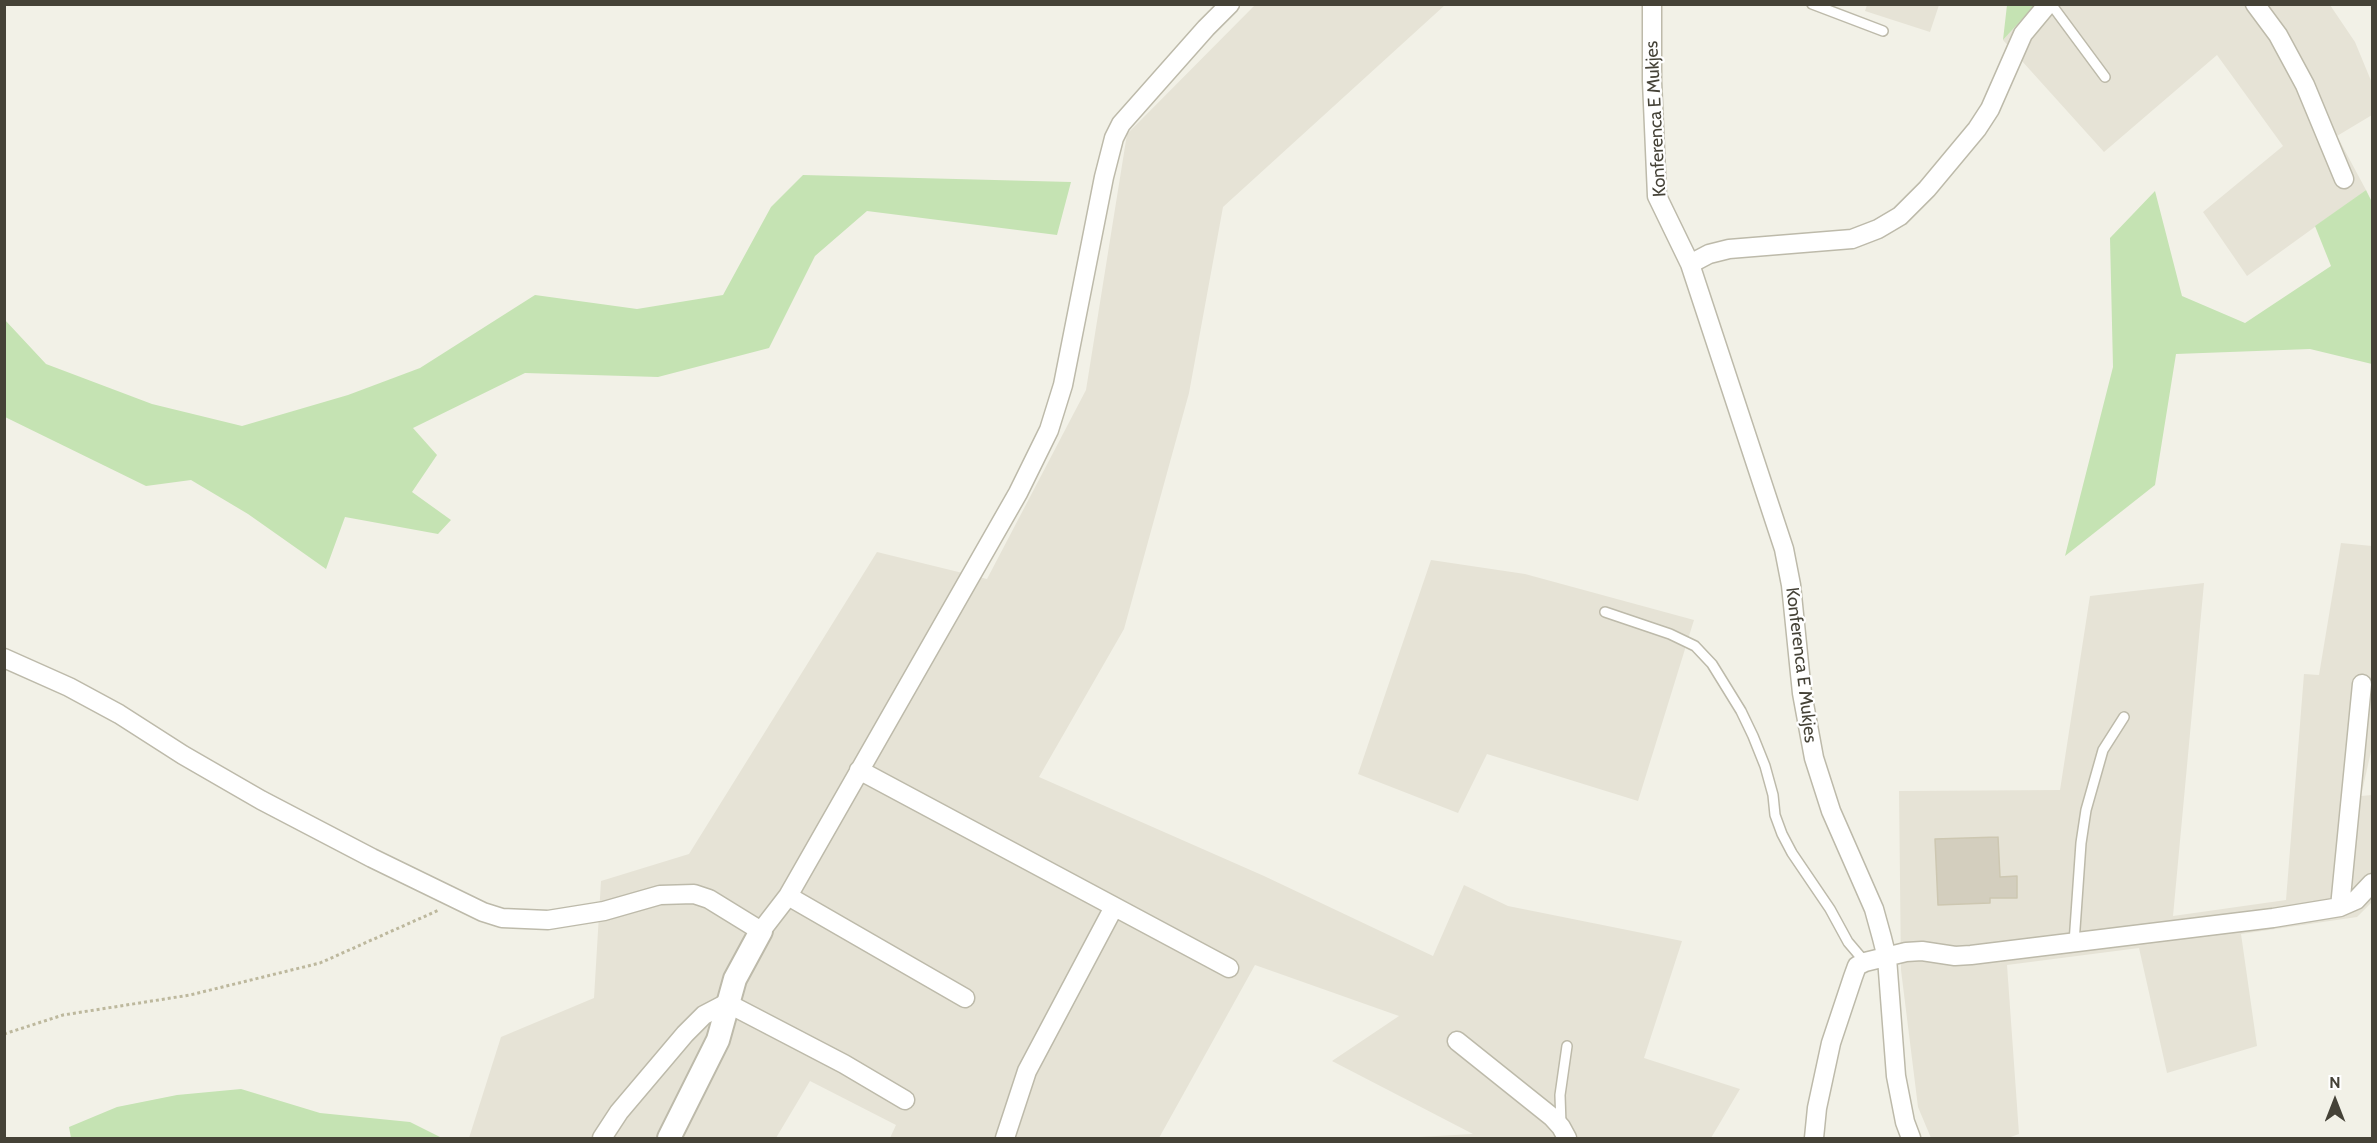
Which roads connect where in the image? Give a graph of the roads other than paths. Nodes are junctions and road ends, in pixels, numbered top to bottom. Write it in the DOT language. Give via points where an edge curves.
graph roads {
  1 [pos="1230,4"];
  2 [pos="1652,4"];
  3 [pos="1812,4"];
  4 [pos="2050,4"];
  5 [pos="2255,4"];
  6 [pos="1883,31"];
  7 [pos="2105,77"];
  8 [pos="2344,179"];
  9 [pos="1690,264"];
  10 [pos="1605,612"];
  11 [pos="4,658"];
  12 [pos="2361,684"];
  13 [pos="2124,717"];
  14 [pos="859,770"];
  15 [pos="2373,883"];
  16 [pos="788,896"];
  17 [pos="1114,907"];
  18 [pos="2340,907"];
  19 [pos="761,931"];
  20 [pos="2074,943"];
  21 [pos="1887,958"];
  22 [pos="1865,962"];
  23 [pos="1229,968"];
  24 [pos="965,998"];
  25 [pos="728,1003"];
  26 [pos="1457,1041"];
  27 [pos="1567,1047"];
  28 [pos="905,1100"];
  29 [pos="1564,1133"];
  30 [pos="602,1138"];
  31 [pos="669,1138"];
  32 [pos="1005,1138"];
  33 [pos="1814,1138"];
  34 [pos="1911,1138"];
  1 -- 14 [label="street" via="1149,90 1114,138 1063,385 1049,430 1018,493"];
  2 -- 9 [label="street, Konferenca E Mukjes" via="1658,196"];
  3 -- 6 [label="lane"];
  4 -- 7 [label="lane"];
  4 -- 9 [label="street" via="2023,34 1977,129 1928,189 1900,216 1852,239 1730,249"];
  5 -- 8 [label="street" via="2278,35 2305,85"];
  9 -- 21 [label="street, Konferenca E Mukjes" via="1784,549 1802,693 1821,784 1874,909"];
  10 -- 22 [label="lane" via="1695,645 1712,664 1753,736 1782,834 1848,942"];
  11 -- 19 [label="street" via="109,709 261,800 458,901 502,918 548,920 660,896 694,894"];
  12 -- 18 [label="street"];
  13 -- 20 [label="lane" via="2103,750 2086,810"];
  14 -- 16 [label="street"];
  14 -- 17 [label="street"];
  15 -- 18 [label="street" via="2356,900"];
  16 -- 19 [label="street"];
  16 -- 24 [label="street"];
  17 -- 23 [label="street"];
  17 -- 32 [label="street" via="1028,1071"];
  18 -- 20 [label="street"];
  19 -- 25 [label="street" via="742,964"];
  20 -- 21 [label="street" via="1971,956 1922,951"];
  21 -- 22 [label="street"];
  21 -- 34 [label="street, Konferenca E Mukjes" via="1896,1076"];
  22 -- 33 [label="street" via="1857,966 1852,977 1830,1043"];
  25 -- 28 [label="street"];
  25 -- 30 [label="street" via="704,1015 685,1034"];
  25 -- 31 [label="street" via="718,1040"];
  26 -- 29 [label="street" via="1500,1074"];
  27 -- 29 [label="lane" via="1560,1095"];
}
